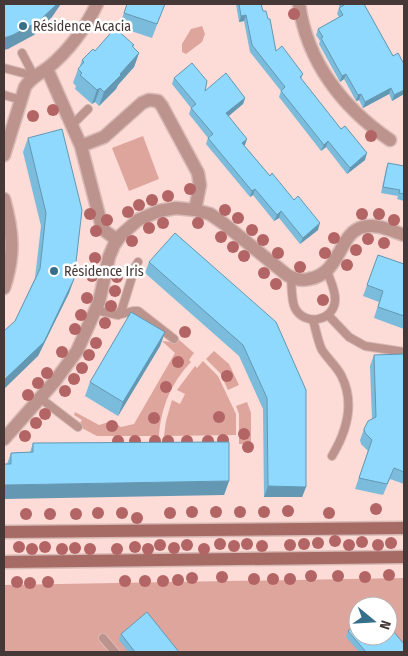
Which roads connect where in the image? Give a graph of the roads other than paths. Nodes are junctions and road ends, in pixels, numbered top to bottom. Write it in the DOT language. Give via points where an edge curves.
graph roads {
  1 [pos="97,4"];
  2 [pos="299,4"];
  3 [pos="22,53"];
  4 [pos="4,68"];
  5 [pos="47,68"];
  6 [pos="34,76"];
  7 [pos="4,94"];
  8 [pos="21,100"];
  9 [pos="88,109"];
  10 [pos="72,125"];
  11 [pos="390,140"];
  12 [pos="81,146"];
  13 [pos="4,155"];
  14 [pos="4,199"];
  15 [pos="195,210"];
  16 [pos="404,235"];
  17 [pos="117,240"];
  18 [pos="138,262"];
  19 [pos="327,271"];
  20 [pos="291,277"];
  21 [pos="4,288"];
  22 [pos="96,310"];
  23 [pos="118,315"];
  24 [pos="328,315"];
  25 [pos="313,320"];
  26 [pos="174,339"];
  27 [pos="404,352"];
  28 [pos="40,398"];
  29 [pos="78,427"];
  30 [pos="4,439"];
  31 [pos="332,456"];
  32 [pos="404,528"];
  33 [pos="4,532"];
  34 [pos="404,558"];
  35 [pos="4,562"];
  36 [pos="103,638"];
  37 [pos="115,652"];
  1 -- 5 [label="street" via="78,36"];
  2 -- 11 [label="street" via="307,38 324,74 348,105"];
  3 -- 6 [label="lane"];
  4 -- 6 [label="lane"];
  5 -- 6 [label="street"];
  5 -- 10 [label="street"];
  6 -- 8 [label="street"];
  7 -- 8 [label="lane"];
  8 -- 13 [label="street"];
  9 -- 10 [label="lane"];
  10 -- 12 [label="street"];
  12 -- 15 [label="street" via="104,137 142,103 149,100 158,102 198,173 200,185"];
  12 -- 17 [label="street" via="100,221 105,231"];
  14 -- 21 [label="street" via="12,251"];
  15 -- 17 [label="street" via="176,208 149,214"];
  15 -- 20 [label="street" via="217,218"];
  16 -- 19 [label="street" via="374,226 359,228"];
  17 -- 22 [label="street" via="109,257"];
  18 -- 23 [label="lane"];
  19 -- 20 [label="street" via="305,280"];
  19 -- 24 [label="lane" via="336,300"];
  20 -- 25 [label="lane" via="296,310 306,319"];
  22 -- 23 [label="lane"];
  22 -- 28 [label="street" via="77,351"];
  23 -- 26 [label="lane" via="138,312"];
  24 -- 25 [label="lane"];
  24 -- 27 [label="lane" via="349,337 366,346"];
  25 -- 31 [label="lane" via="321,348 340,373 349,401 347,425"];
  28 -- 29 [label="lane"];
  28 -- 30 [label="street"];
  32 -- 33 [label="main road"];
  34 -- 35 [label="main road"];
  36 -- 37 [label="lane"];
}
